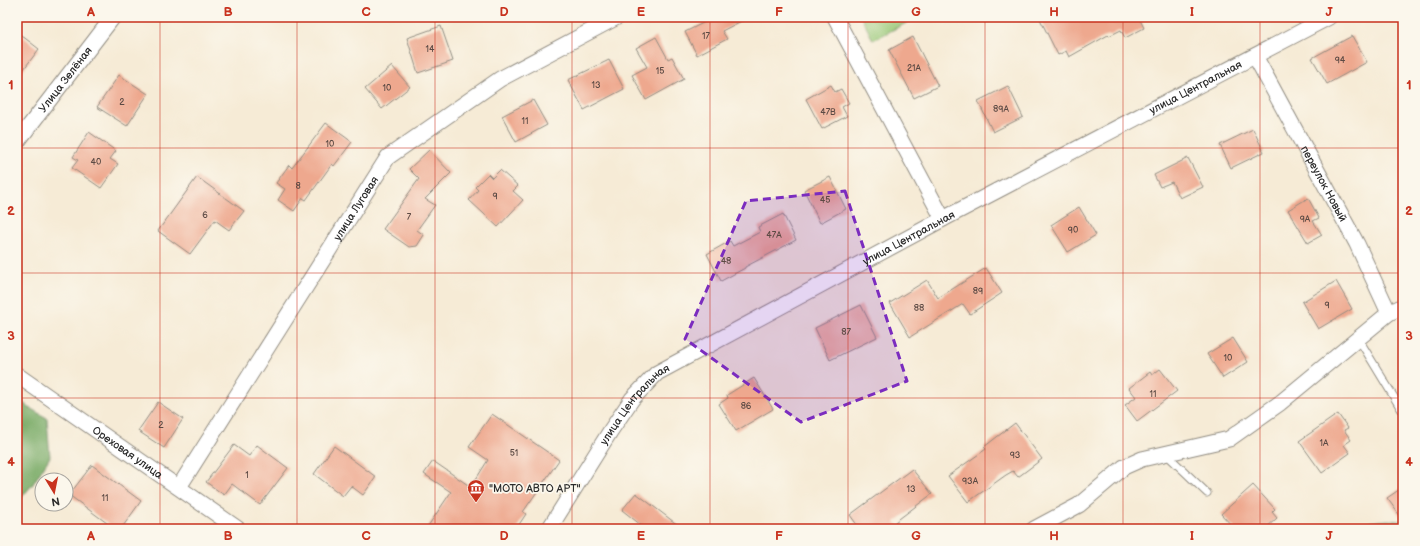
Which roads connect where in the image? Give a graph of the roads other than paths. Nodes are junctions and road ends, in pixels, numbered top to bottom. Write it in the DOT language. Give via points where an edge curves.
graph roads {
  1 [pos="113,17"];
  2 [pos="617,17"];
  3 [pos="835,17"];
  4 [pos="1329,17"];
  5 [pos="1255,56"];
  6 [pos="17,142"];
  7 [pos="943,219"];
  8 [pos="1403,306"];
  9 [pos="1389,313"];
  10 [pos="1358,338"];
  11 [pos="17,376"];
  12 [pos="1403,412"];
  13 [pos="1165,454"];
  14 [pos="179,487"];
  15 [pos="1207,493"];
  16 [pos="238,529"];
  17 [pos="549,529"];
  18 [pos="1034,529"];
  1 -- 6 [label="street, Улица Зелёная"];
  2 -- 14 [label="street, улица Луговая" via="500,79 388,158"];
  3 -- 7 [label="street"];
  4 -- 5 [label="street, улица Центральная"];
  5 -- 7 [label="street, улица Центральная"];
  5 -- 9 [label="street, переулок Новый" via="1358,244"];
  7 -- 17 [label="street, улица Центральная" via="657,373 632,399"];
  8 -- 9 [label="street"];
  9 -- 10 [label="street"];
  10 -- 12 [label="lane"];
  10 -- 13 [label="street" via="1280,403 1229,439"];
  11 -- 14 [label="street, Ореховая улица"];
  13 -- 15 [label="lane"];
  13 -- 18 [label="street" via="1142,459 1124,467 1079,505"];
  14 -- 16 [label="street, Ореховая улица"];
}
